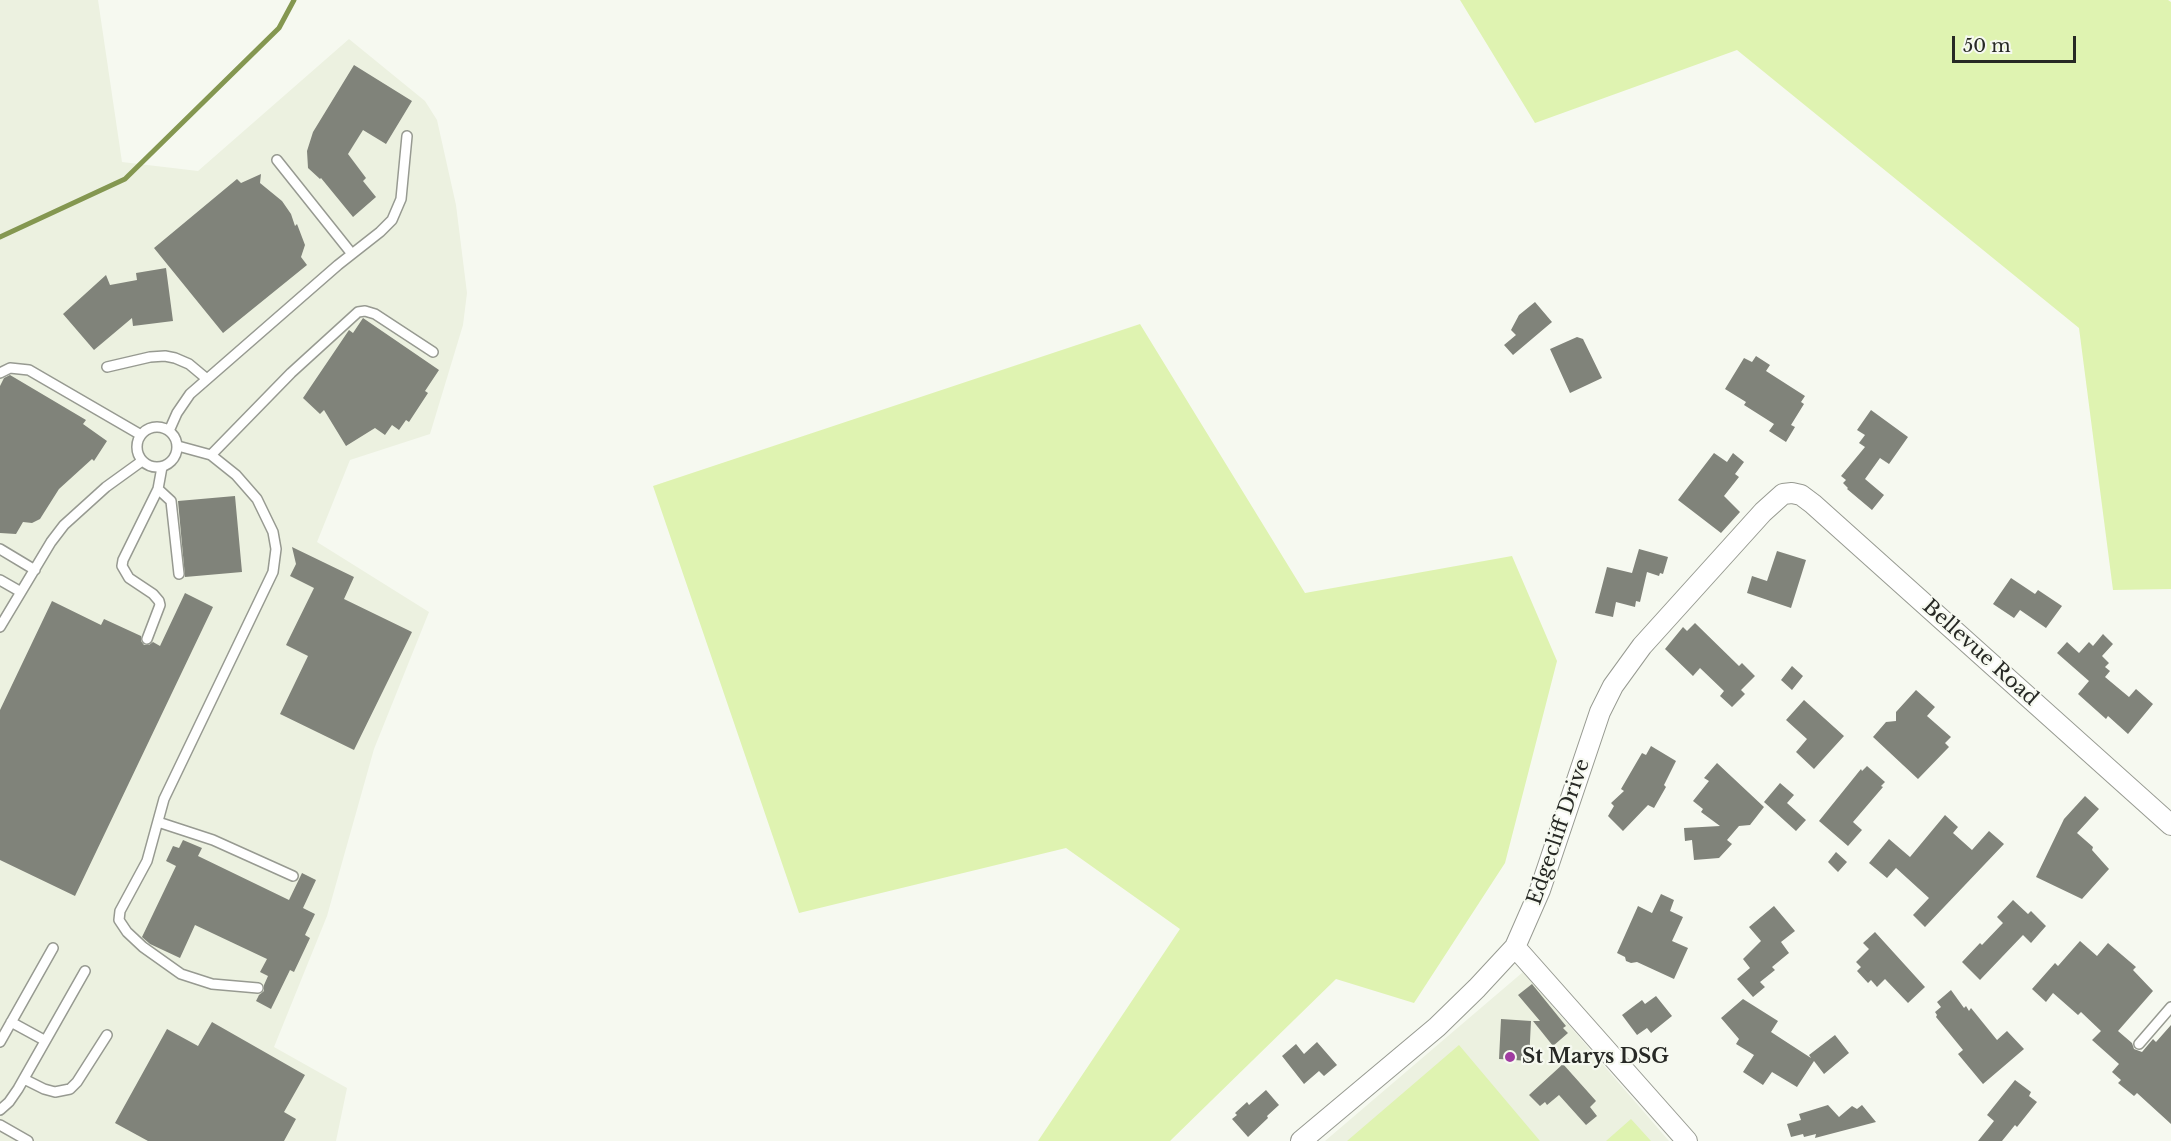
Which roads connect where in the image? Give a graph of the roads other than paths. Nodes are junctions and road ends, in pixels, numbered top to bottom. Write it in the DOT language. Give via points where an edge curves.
graph roads {
  1 [pos="407,136"];
  2 [pos="277,160"];
  3 [pos="352,254"];
  4 [pos="433,352"];
  5 [pos="107,367"];
  6 [pos="0,373"];
  7 [pos="207,379"];
  8 [pos="169,431"];
  9 [pos="141,435"];
  10 [pos="178,446"];
  11 [pos="211,455"];
  12 [pos="142,461"];
  13 [pos="162,467"];
  14 [pos="158,489"];
  15 [pos="1783,494"];
  16 [pos="0,549"];
  17 [pos="35,570"];
  18 [pos="180,574"];
  19 [pos="0,580"];
  20 [pos="21,592"];
  21 [pos="0,627"];
  22 [pos="147,639"];
  23 [pos="158,822"];
  24 [pos="2171,825"];
  25 [pos="293,876"];
  26 [pos="1515,947"];
  27 [pos="53,948"];
  28 [pos="85,971"];
  29 [pos="258,988"];
  30 [pos="2171,1007"];
  31 [pos="11,1022"];
  32 [pos="107,1035"];
  33 [pos="44,1040"];
  34 [pos="0,1042"];
  35 [pos="2139,1044"];
  36 [pos="24,1078"];
  37 [pos="0,1110"];
  38 [pos="0,1125"];
  39 [pos="28,1141"];
  40 [pos="1301,1141"];
  41 [pos="1687,1141"];
  1 -- 3 [label="lane" via="398,209 380,232"];
  2 -- 3 [label="lane"];
  3 -- 7 [label="lane"];
  4 -- 11 [label="lane" via="375,314 358,312"];
  5 -- 7 [label="lane" via="165,356 189,364"];
  6 -- 9 [label="lane" via="10,368 29,370"];
  7 -- 8 [label="lane" via="190,394"];
  8 -- 9 [label="lane" via="153,427"];
  8 -- 10 [label="lane"];
  9 -- 12 [label="lane" via="137,448"];
  10 -- 11 [label="lane"];
  10 -- 13 [label="lane" via="173,459"];
  11 -- 23 [label="lane" via="257,499 273,532 273,572 164,799"];
  12 -- 13 [label="lane"];
  12 -- 17 [label="lane" via="64,525"];
  13 -- 14 [label="lane"];
  14 -- 18 [label="lane" via="173,508"];
  14 -- 22 [label="lane" via="122,566 129,578 159,600"];
  15 -- 24 [label="street, Bellevue Road" via="1801,495 1813,504"];
  15 -- 26 [label="street, Edgecliff Drive" via="1642,646 1613,686 1600,712 1540,890"];
  16 -- 17 [label="lane"];
  17 -- 20 [label="lane"];
  19 -- 20 [label="lane"];
  20 -- 21 [label="lane"];
  23 -- 25 [label="lane" via="213,840"];
  23 -- 29 [label="lane" via="147,861 120,911 121,925 143,947 181,974 212,984"];
  26 -- 40 [label="street, Edgecliff Drive" via="1437,1027"];
  26 -- 41 [label="street"];
  27 -- 31 [label="lane"];
  28 -- 33 [label="lane"];
  30 -- 35 [label="lane"];
  31 -- 33 [label="lane"];
  31 -- 34 [label="lane"];
  32 -- 36 [label="lane" via="70,1089 55,1092"];
  33 -- 36 [label="lane"];
  36 -- 37 [label="lane"];
  38 -- 39 [label="lane"];
}
